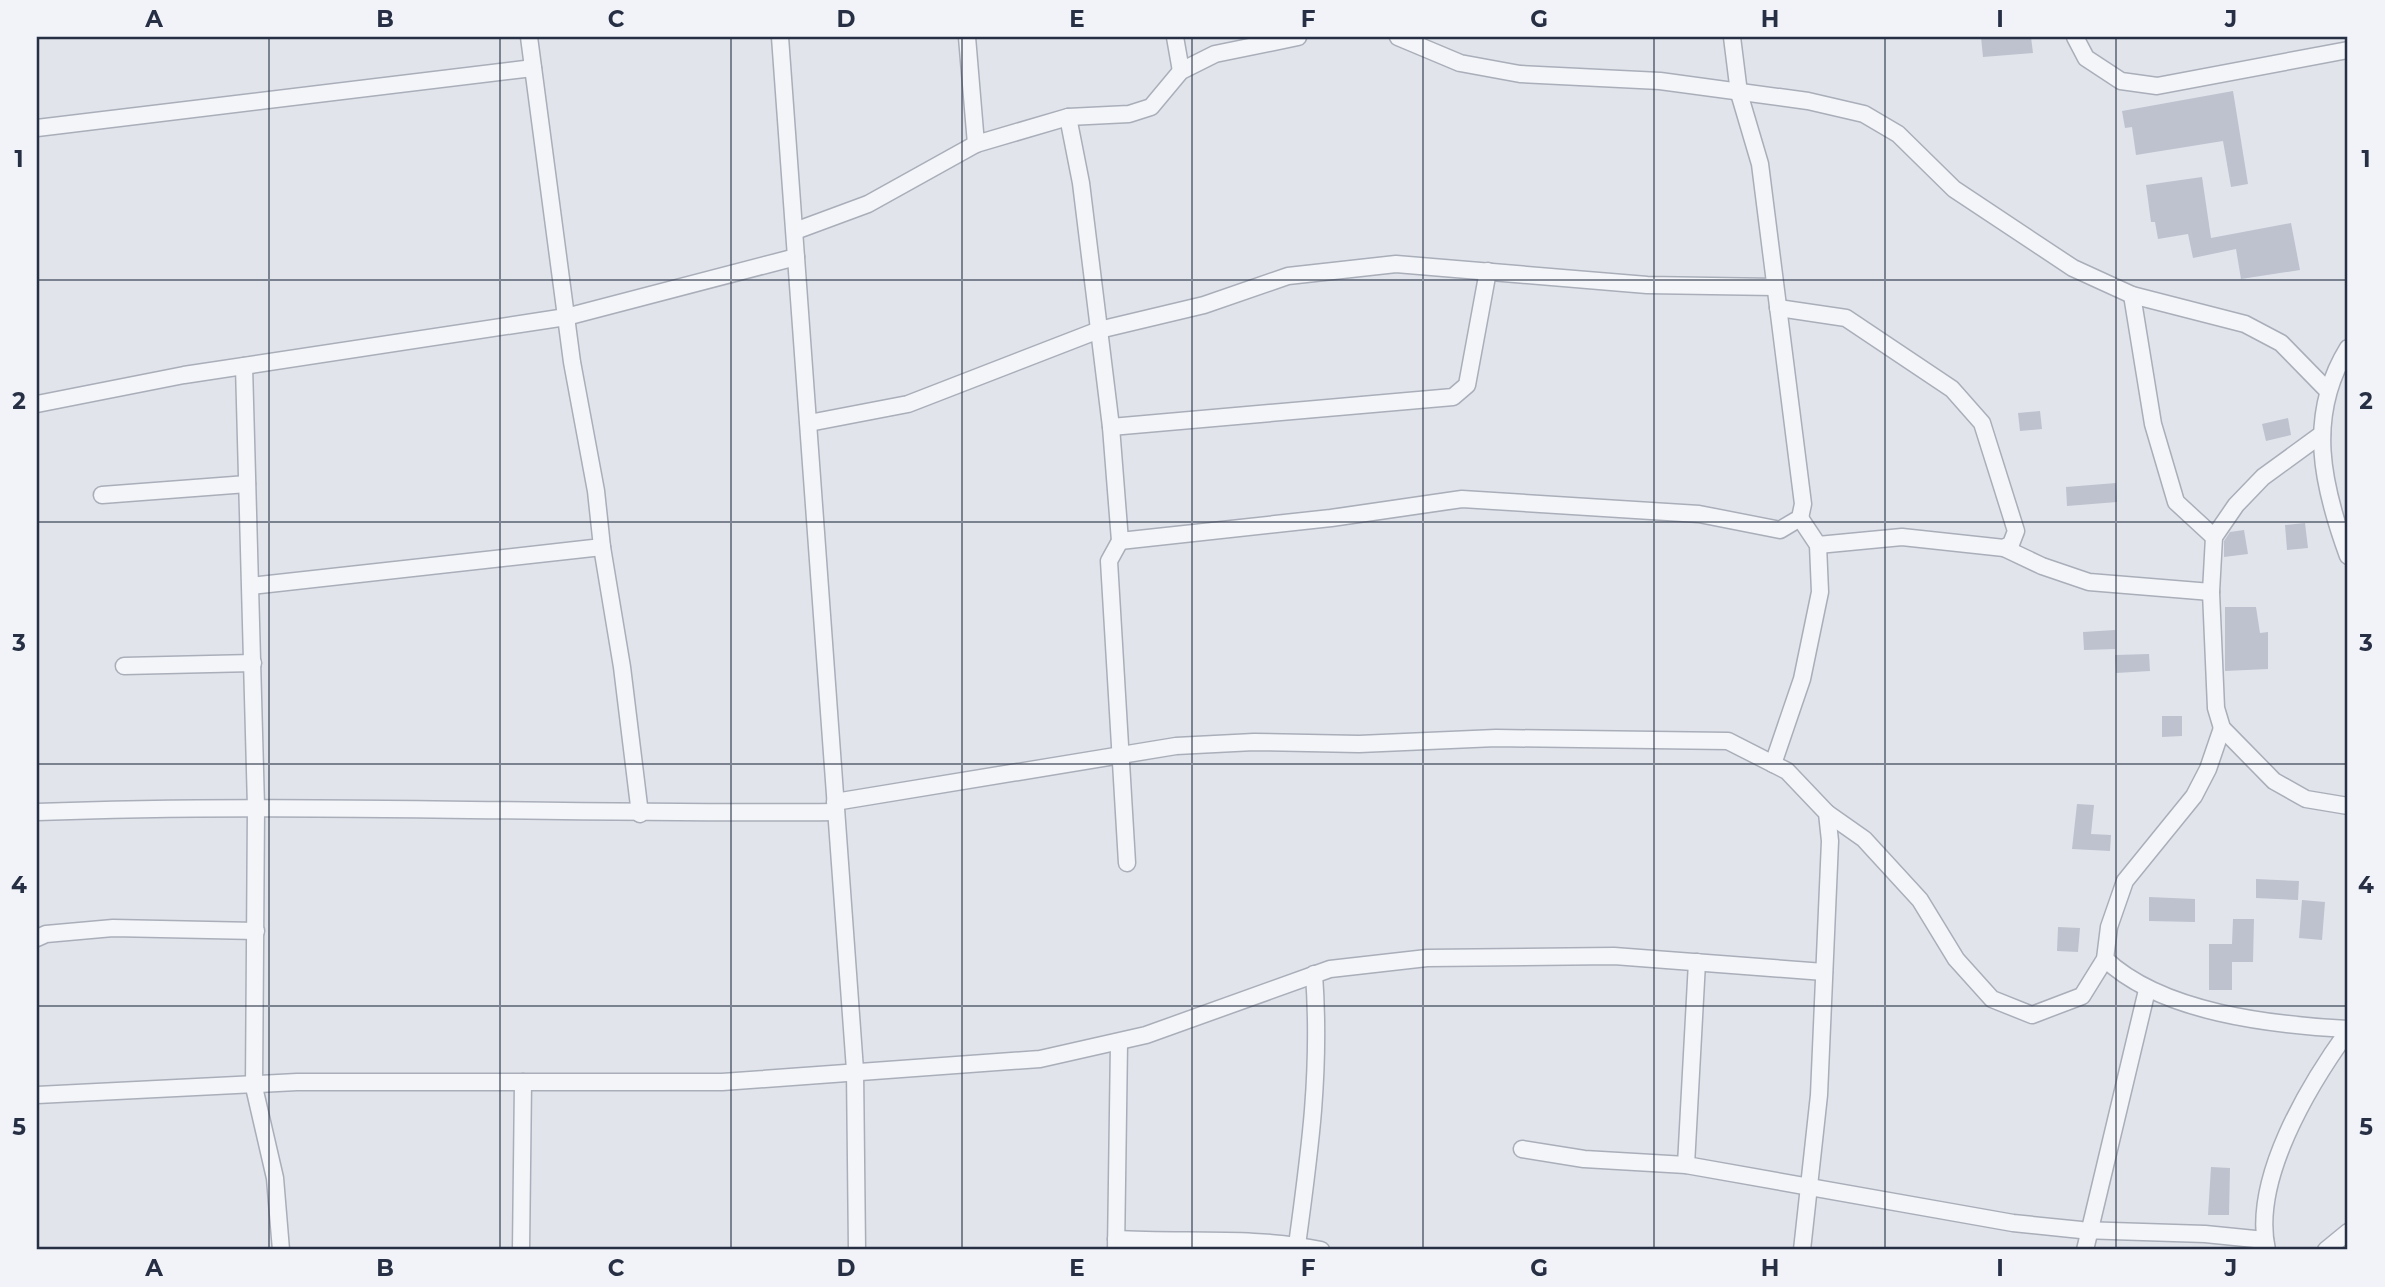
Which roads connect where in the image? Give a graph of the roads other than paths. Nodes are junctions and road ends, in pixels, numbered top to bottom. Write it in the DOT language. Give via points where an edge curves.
graph roads {
  1 [pos="529,37"];
  2 [pos="780,37"];
  3 [pos="968,37"];
  4 [pos="1175,37"];
  5 [pos="1298,37"];
  6 [pos="1398,37"];
  7 [pos="1732,37"];
  8 [pos="2075,37"];
  9 [pos="2348,50"];
  10 [pos="533,68"];
  11 [pos="1181,71"];
  12 [pos="1739,93"];
  13 [pos="1068,117"];
  14 [pos="37,128"];
  15 [pos="976,144"];
  16 [pos="794,231"];
  17 [pos="796,257"];
  18 [pos="1488,271"];
  19 [pos="1775,287"];
  20 [pos="2132,295"];
  21 [pos="1778,308"];
  22 [pos="566,317"];
  23 [pos="1099,330"];
  24 [pos="2348,348"];
  25 [pos="244,366"];
  26 [pos="2327,390"];
  27 [pos="37,404"];
  28 [pos="809,423"];
  29 [pos="1111,427"];
  30 [pos="2322,434"];
  31 [pos="247,484"];
  32 [pos="102,495"];
  33 [pos="1800,518"];
  34 [pos="2214,537"];
  35 [pos="1120,541"];
  36 [pos="1818,545"];
  37 [pos="602,547"];
  38 [pos="2004,548"];
  39 [pos="2348,556"];
  40 [pos="251,586"];
  41 [pos="2211,592"];
  42 [pos="253,663"];
  43 [pos="124,666"];
  44 [pos="2222,728"];
  45 [pos="1121,754"];
  46 [pos="1773,764"];
  47 [pos="2348,806"];
  48 [pos="256,807"];
  49 [pos="836,807"];
  50 [pos="37,811"];
  51 [pos="1827,813"];
  52 [pos="640,814"];
  53 [pos="1127,863"];
  54 [pos="256,931"];
  55 [pos="37,938"];
  56 [pos="2105,960"];
  57 [pos="1697,962"];
  58 [pos="1824,972"];
  59 [pos="1314,974"];
  60 [pos="2147,990"];
  61 [pos="2348,1030"];
  62 [pos="1119,1043"];
  63 [pos="855,1070"];
  64 [pos="523,1082"];
  65 [pos="254,1087"];
  66 [pos="37,1095"];
  67 [pos="1522,1149"];
  68 [pos="1686,1165"];
  69 [pos="1809,1186"];
  70 [pos="2092,1231"];
  71 [pos="2348,1232"];
  72 [pos="1116,1245"];
  73 [pos="1297,1245"];
  74 [pos="2266,1245"];
  75 [pos="281,1250"];
  76 [pos="521,1250"];
  77 [pos="857,1250"];
  78 [pos="1321,1250"];
  79 [pos="1802,1250"];
  80 [pos="2085,1250"];
  81 [pos="2326,1250"];
  1 -- 10 [label="street"];
  2 -- 16 [label="street"];
  3 -- 15 [label="street"];
  4 -- 11 [label="street"];
  5 -- 11 [label="street" via="1215,54"];
  6 -- 12 [label="street" via="1460,63 1520,74 1660,81"];
  7 -- 12 [label="street"];
  8 -- 9 [label="street" via="2086,58 2122,81 2157,86"];
  10 -- 14 [label="street"];
  10 -- 22 [label="street"];
  11 -- 13 [label="street" via="1151,107 1129,114"];
  12 -- 19 [label="street" via="1760,164"];
  12 -- 20 [label="street" via="1864,114 1898,134 1954,189 2073,268"];
  13 -- 15 [label="street"];
  13 -- 23 [label="street"];
  15 -- 16 [label="street" via="868,204"];
  16 -- 17 [label="street"];
  17 -- 22 [label="street"];
  17 -- 28 [label="street"];
  18 -- 19 [label="street" via="1647,285"];
  18 -- 23 [label="street" via="1396,264 1288,275 1204,305"];
  18 -- 29 [label="street" via="1467,385 1453,397"];
  19 -- 21 [label="street"];
  20 -- 26 [label="street" via="2245,324 2281,343"];
  20 -- 34 [label="street" via="2153,424 2176,502"];
  21 -- 33 [label="street" via="1803,504"];
  21 -- 38 [label="street" via="1846,318 1952,389 1982,422 2016,531"];
  22 -- 25 [label="street"];
  22 -- 37 [label="street"];
  23 -- 28 [label="street" via="908,404"];
  23 -- 29 [label="street"];
  24 -- 26 [label="street"];
  25 -- 27 [label="street"];
  25 -- 31 [label="street"];
  26 -- 30 [label="street"];
  28 -- 49 [label="street"];
  29 -- 35 [label="street"];
  30 -- 34 [label="street" via="2263,477"];
  30 -- 39 [label="street" via="2326,490"];
  31 -- 32 [label="street"];
  31 -- 40 [label="street"];
  33 -- 35 [label="street" via="1780,530 1699,514 1462,499 1331,519"];
  33 -- 36 [label="street"];
  34 -- 41 [label="street"];
  35 -- 45 [label="street" via="1110,561"];
  36 -- 38 [label="street" via="1902,537"];
  36 -- 46 [label="street" via="1820,592 1802,679"];
  37 -- 40 [label="street"];
  37 -- 52 [label="street"];
  38 -- 41 [label="street" via="2089,582"];
  40 -- 42 [label="street"];
  41 -- 44 [label="street" via="2216,708"];
  42 -- 43 [label="street"];
  42 -- 48 [label="street"];
  44 -- 47 [label="street" via="2274,780 2306,799"];
  44 -- 56 [label="street" via="2193,796 2124,881 2109,927"];
  45 -- 46 [label="street" via="1254,741 1359,744 1604,739 1728,741"];
  45 -- 49 [label="street"];
  45 -- 53 [label="street"];
  46 -- 51 [label="street" via="1787,771"];
  48 -- 50 [label="street"];
  48 -- 52 [label="street"];
  48 -- 54 [label="street"];
  49 -- 52 [label="street"];
  49 -- 63 [label="street"];
  51 -- 56 [label="street" via="1864,839 1920,900 1956,959 1992,999 2032,1015 2082,996"];
  51 -- 58 [label="street" via="1830,841"];
  54 -- 55 [label="street" via="113,928"];
  54 -- 65 [label="street"];
  56 -- 60 [label="street"];
  57 -- 58 [label="street"];
  57 -- 59 [label="street" via="1614,956 1427,958"];
  57 -- 68 [label="street"];
  58 -- 69 [label="street" via="1819,1095"];
  59 -- 62 [label="street"];
  59 -- 73 [label="street" via="1316,1093"];
  60 -- 61 [label="street" via="2210,1010"];
  60 -- 70 [label="street"];
  61 -- 74 [label="street" via="2286,1135 2269,1187"];
  62 -- 63 [label="street" via="1040,1059"];
  62 -- 72 [label="street"];
  63 -- 64 [label="street" via="722,1082"];
  63 -- 77 [label="street"];
  64 -- 65 [label="street" via="297,1082"];
  64 -- 76 [label="street"];
  65 -- 66 [label="street"];
  65 -- 75 [label="street" via="275,1178"];
  67 -- 68 [label="street" via="1584,1159"];
  68 -- 69 [label="street"];
  69 -- 70 [label="street" via="2013,1223"];
  69 -- 79 [label="street"];
  70 -- 74 [label="street" via="2205,1234"];
  70 -- 80 [label="street"];
  71 -- 81 [label="street"];
  72 -- 73 [label="street" via="1213,1239"];
  73 -- 78 [label="street"];
}
